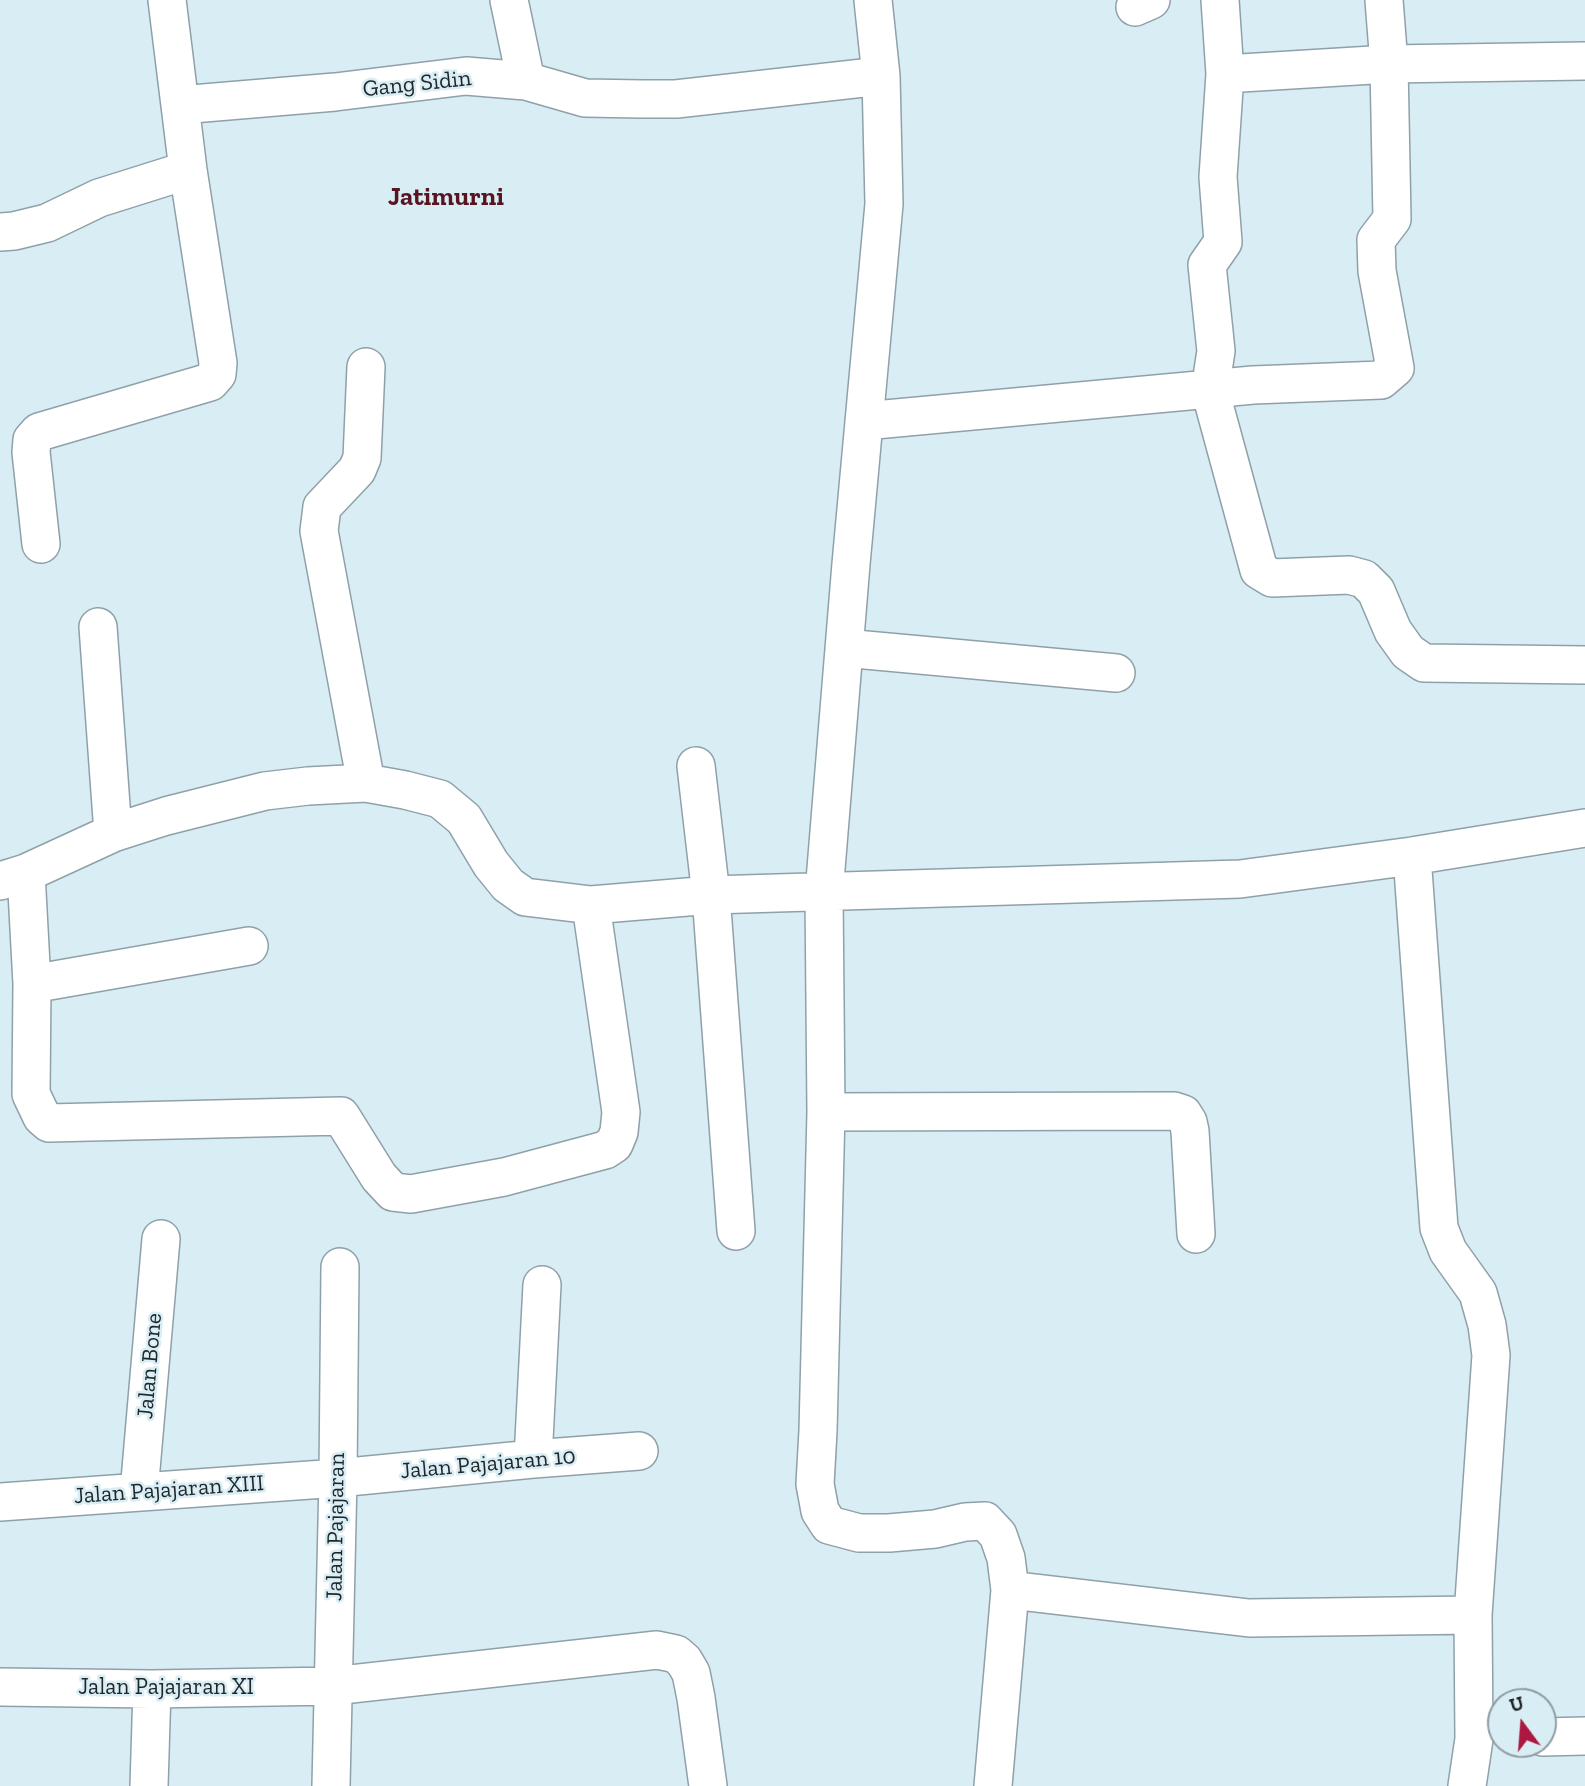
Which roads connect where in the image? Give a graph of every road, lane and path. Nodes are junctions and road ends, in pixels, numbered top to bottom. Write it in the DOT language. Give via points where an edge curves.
graph roads {
  1 [pos="167,0"];
  2 [pos="509,0"];
  3 [pos="873,0"];
  4 [pos="1220,0"];
  5 [pos="1384,0"];
  6 [pos="1585,61"];
  7 [pos="1389,64"];
  8 [pos="1225,74"];
  9 [pos="881,76"];
  10 [pos="526,81"];
  11 [pos="180,104"];
  12 [pos="188,170"];
  13 [pos="0,232"];
  14 [pos="366,367"];
  15 [pos="1210,390"];
  16 [pos="864,421"];
  17 [pos="41,544"];
  18 [pos="98,627"];
  19 [pos="844,648"];
  20 [pos="1585,665"];
  21 [pos="1116,673"];
  22 [pos="696,766"];
  23 [pos="366,783"];
  24 [pos="1585,828"];
  25 [pos="113,833"];
  26 [pos="1412,856"];
  27 [pos="13,877"];
  28 [pos="824,893"];
  29 [pos="711,895"];
  30 [pos="591,905"];
  31 [pos="249,946"];
  32 [pos="32,984"];
  33 [pos="826,1112"];
  34 [pos="736,1231"];
  35 [pos="1196,1234"];
  36 [pos="161,1239"];
  37 [pos="340,1267"];
  38 [pos="542,1285"];
  39 [pos="639,1451"];
  40 [pos="533,1459"];
  41 [pos="338,1478"];
  42 [pos="139,1492"];
  43 [pos="0,1502"];
  44 [pos="1010,1590"];
  45 [pos="1473,1615"];
  46 [pos="332,1686"];
  47 [pos="0,1687"];
  48 [pos="152,1689"];
  49 [pos="1487,1731"];
  50 [pos="1585,1736"];
  51 [pos="1557,1737"];
  52 [pos="1487,1741"];
  53 [pos="149,1786"];
  54 [pos="331,1786"];
  55 [pos="708,1786"];
  56 [pos="993,1786"];
  57 [pos="1467,1786"];
  1 -- 11 [label="street"];
  2 -- 10 [label="street"];
  3 -- 9 [label="street"];
  4 -- 8 [label="street"];
  5 -- 7 [label="street"];
  6 -- 7 [label="street"];
  7 -- 8 [label="street"];
  7 -- 15 [label="street" via="1392,219 1376,240 1377,271 1395,368 1381,380"];
  8 -- 15 [label="street" via="1218,177 1223,242 1207,265 1216,351"];
  9 -- 10 [label="street, Gang Sidin" via="676,99 585,98"];
  9 -- 16 [label="street" via="884,204"];
  10 -- 11 [label="street, Gang Sidin" via="466,76"];
  11 -- 12 [label="street"];
  12 -- 13 [label="street" via="99,198 47,223"];
  12 -- 17 [label="street" via="217,374 210,382 39,432 30,453"];
  14 -- 23 [label="street" via="362,458 357,470 322,507 319,531"];
  15 -- 16 [label="street"];
  15 -- 20 [label="street" via="1255,562 1263,574 1272,578 1349,575 1364,579 1376,591 1393,631 1408,652 1424,663"];
  16 -- 19 [label="street"];
  18 -- 25 [label="street"];
  19 -- 21 [label="street"];
  19 -- 28 [label="street"];
  22 -- 29 [label="street"];
  23 -- 25 [label="street" via="265,791"];
  23 -- 30 [label="street" via="440,799 464,819 491,864 525,897"];
  24 -- 26 [label="street"];
  25 -- 27 [label="street"];
  26 -- 28 [label="street" via="1240,879"];
  26 -- 45 [label="street" via="1439,1228 1448,1251 1478,1293 1491,1355"];
  27 -- 32 [label="street"];
  28 -- 29 [label="street"];
  28 -- 33 [label="street"];
  29 -- 30 [label="street"];
  29 -- 34 [label="street"];
  30 -- 32 [label="street" via="621,1112 614,1144 504,1177 411,1194 393,1192 386,1185 341,1116 49,1123 32,1094"];
  31 -- 32 [label="street"];
  33 -- 35 [label="street" via="1174,1111 1183,1114 1190,1131"];
  33 -- 44 [label="street" via="815,1484 820,1511 830,1525 859,1533 985,1521 998,1535"];
  36 -- 42 [label="street, Jalan Bone"];
  37 -- 41 [label="street, Jalan Pajajaran"];
  38 -- 40 [label="street"];
  39 -- 40 [label="street, Jalan Pajajaran 10"];
  40 -- 41 [label="street, Jalan Pajajaran 10"];
  41 -- 42 [label="street, Jalan Pajajaran XIII"];
  41 -- 46 [label="street, Jalan Pajajaran"];
  42 -- 43 [label="street, Jalan Pajajaran XIII"];
  44 -- 45 [label="street" via="1250,1618"];
  44 -- 56 [label="street"];
  45 -- 49 [label="street"];
  46 -- 48 [label="street, Jalan Pajajaran XI"];
  46 -- 54 [label="street, Jalan Pajajaran"];
  46 -- 55 [label="street, Jalan Pajajaran XI" via="657,1650 676,1654 691,1673"];
  47 -- 48 [label="street, Jalan Pajajaran XI"];
  48 -- 53 [label="street"];
  50 -- 51 [label="street"];
  52 -- 57 [label="street"];
}
